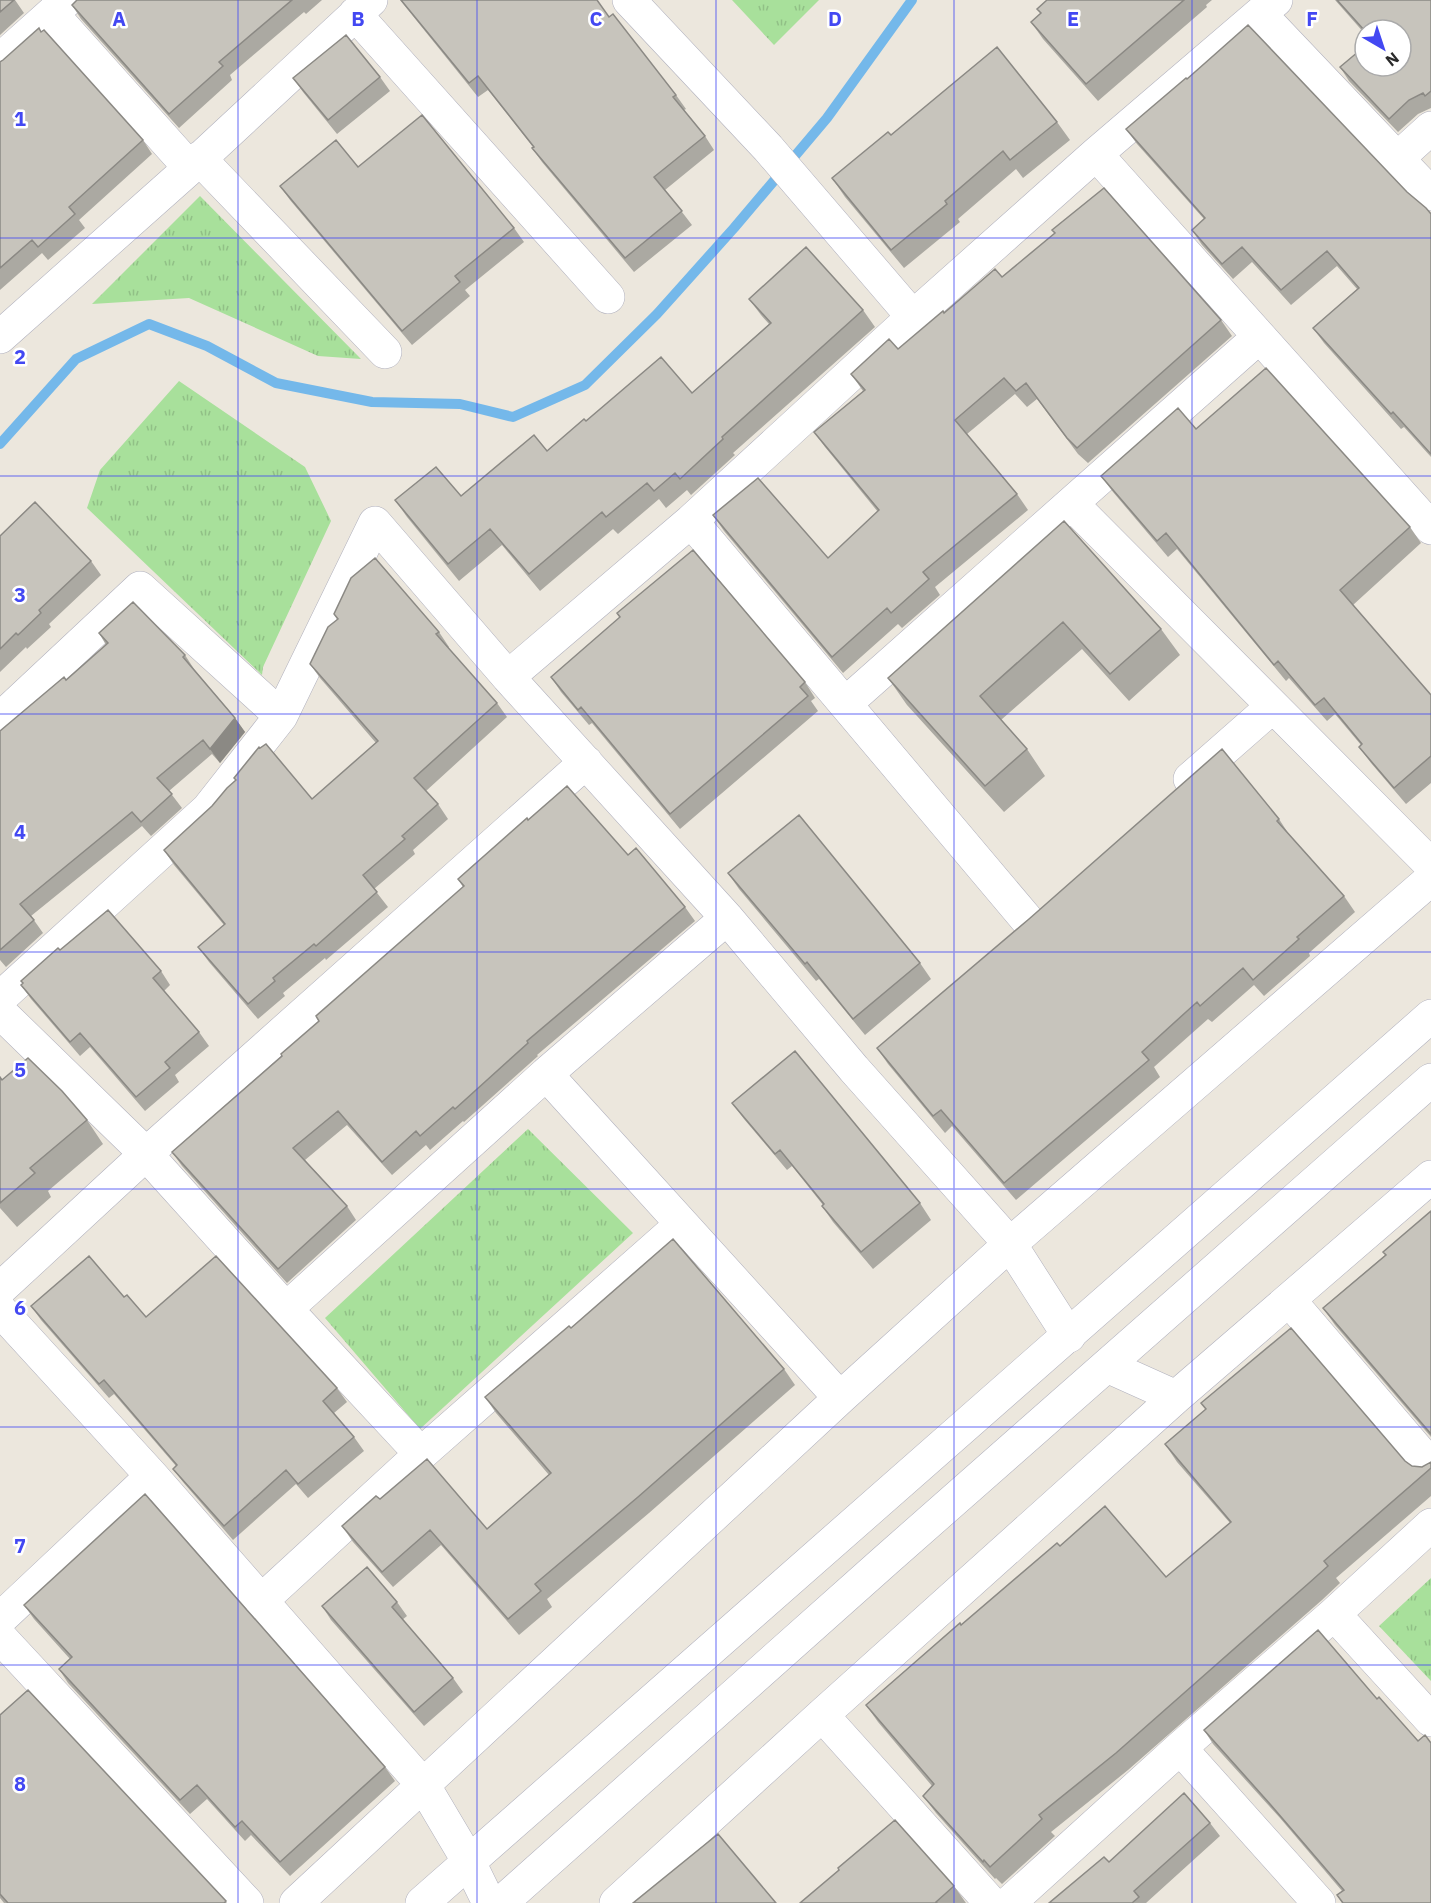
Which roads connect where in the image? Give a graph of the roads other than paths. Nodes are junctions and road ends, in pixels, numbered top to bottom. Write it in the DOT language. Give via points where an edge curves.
graph roads {
  1 [pos="629,0"];
  2 [pos="59,7"];
  3 [pos="363,7"];
  4 [pos="1268,7"];
  5 [pos="0,60"];
  6 [pos="1431,128"];
  7 [pos="1096,154"];
  8 [pos="1398,158"];
  9 [pos="195,163"];
  10 [pos="1431,194"];
  11 [pos="608,297"];
  12 [pos="913,317"];
  13 [pos="0,337"];
  14 [pos="1259,337"];
  15 [pos="385,352"];
  16 [pos="1072,504"];
  17 [pos="691,521"];
  18 [pos="1431,528"];
  19 [pos="508,677"];
  20 [pos="844,704"];
  21 [pos="1272,707"];
  22 [pos="281,716"];
  23 [pos="0,719"];
  24 [pos="586,762"];
  25 [pos="1168,799"];
  26 [pos="1431,865"];
  27 [pos="1431,879"];
  28 [pos="1054,898"];
  29 [pos="727,918"];
  30 [pos="1028,921"];
  31 [pos="1002,944"];
  32 [pos="0,998"];
  33 [pos="0,1011"];
  34 [pos="1431,1016"];
  35 [pos="880,1047"];
  36 [pos="854,1069"];
  37 [pos="546,1074"];
  38 [pos="1431,1080"];
  39 [pos="146,1154"];
  40 [pos="1431,1177"];
  41 [pos="681,1225"];
  42 [pos="1010,1244"];
  43 [pos="0,1289"];
  44 [pos="1289,1300"];
  45 [pos="286,1309"];
  46 [pos="0,1310"];
  47 [pos="1069,1336"];
  48 [pos="1107,1366"];
  49 [pos="1176,1397"];
  50 [pos="840,1398"];
  51 [pos="421,1454"];
  52 [pos="1431,1466"];
  53 [pos="152,1476"];
  54 [pos="1431,1525"];
  55 [pos="261,1600"];
  56 [pos="1334,1614"];
  57 [pos="0,1620"];
  58 [pos="0,1637"];
  59 [pos="822,1715"];
  60 [pos="1431,1720"];
  61 [pos="1180,1748"];
  62 [pos="424,1786"];
  63 [pos="469,1862"];
  64 [pos="246,1903"];
  65 [pos="296,1903"];
  66 [pos="422,1903"];
  67 [pos="489,1903"];
  68 [pos="501,1903"];
  69 [pos="616,1903"];
  70 [pos="991,1903"];
  71 [pos="1009,1903"];
  72 [pos="1319,1903"];
  1 -- 12 [label="street" via="768,148"];
  2 -- 5 [label="street"];
  2 -- 9 [label="street"];
  3 -- 9 [label="street"];
  3 -- 11 [label="street"];
  4 -- 7 [label="street"];
  4 -- 8 [label="street"];
  6 -- 8 [label="street"];
  7 -- 12 [label="street"];
  7 -- 14 [label="street"];
  8 -- 10 [label="street"];
  9 -- 13 [label="street"];
  9 -- 15 [label="street"];
  12 -- 17 [label="street"];
  14 -- 16 [label="street"];
  14 -- 18 [label="street"];
  16 -- 20 [label="street"];
  16 -- 21 [label="street"];
  17 -- 19 [label="street"];
  17 -- 20 [label="street"];
  19 -- 22 [label="street" via="375,523"];
  19 -- 24 [label="street"];
  20 -- 30 [label="street"];
  21 -- 25 [label="street"];
  21 -- 26 [label="street"];
  22 -- 23 [label="street" via="140,588"];
  22 -- 32 [label="street" via="208,809"];
  24 -- 29 [label="street"];
  24 -- 39 [label="street"];
  27 -- 42 [label="street"];
  28 -- 30 [label="street"];
  29 -- 36 [label="street"];
  29 -- 37 [label="street"];
  30 -- 31 [label="street"];
  33 -- 39 [label="street"];
  34 -- 47 [label="street"];
  35 -- 36 [label="street"];
  36 -- 42 [label="street"];
  37 -- 41 [label="street"];
  37 -- 45 [label="street"];
  38 -- 48 [label="street"];
  39 -- 43 [label="street"];
  39 -- 45 [label="street"];
  40 -- 44 [label="street"];
  41 -- 50 [label="street"];
  41 -- 51 [label="street"];
  42 -- 47 [label="street"];
  42 -- 50 [label="street"];
  44 -- 49 [label="street"];
  44 -- 52 [label="street"];
  45 -- 51 [label="street"];
  46 -- 53 [label="street"];
  47 -- 48 [label="street"];
  47 -- 63 [label="street"];
  48 -- 49 [label="street"];
  48 -- 68 [label="street"];
  49 -- 59 [label="street"];
  50 -- 62 [label="street"];
  51 -- 55 [label="street"];
  53 -- 55 [label="street"];
  53 -- 57 [label="street"];
  54 -- 56 [label="street"];
  55 -- 62 [label="street"];
  56 -- 60 [label="street"];
  56 -- 61 [label="street"];
  58 -- 64 [label="street"];
  59 -- 69 [label="street"];
  59 -- 70 [label="street"];
  61 -- 71 [label="street"];
  61 -- 72 [label="street"];
  62 -- 63 [label="street"];
  62 -- 65 [label="street"];
  63 -- 66 [label="street"];
  63 -- 67 [label="street"];
}
